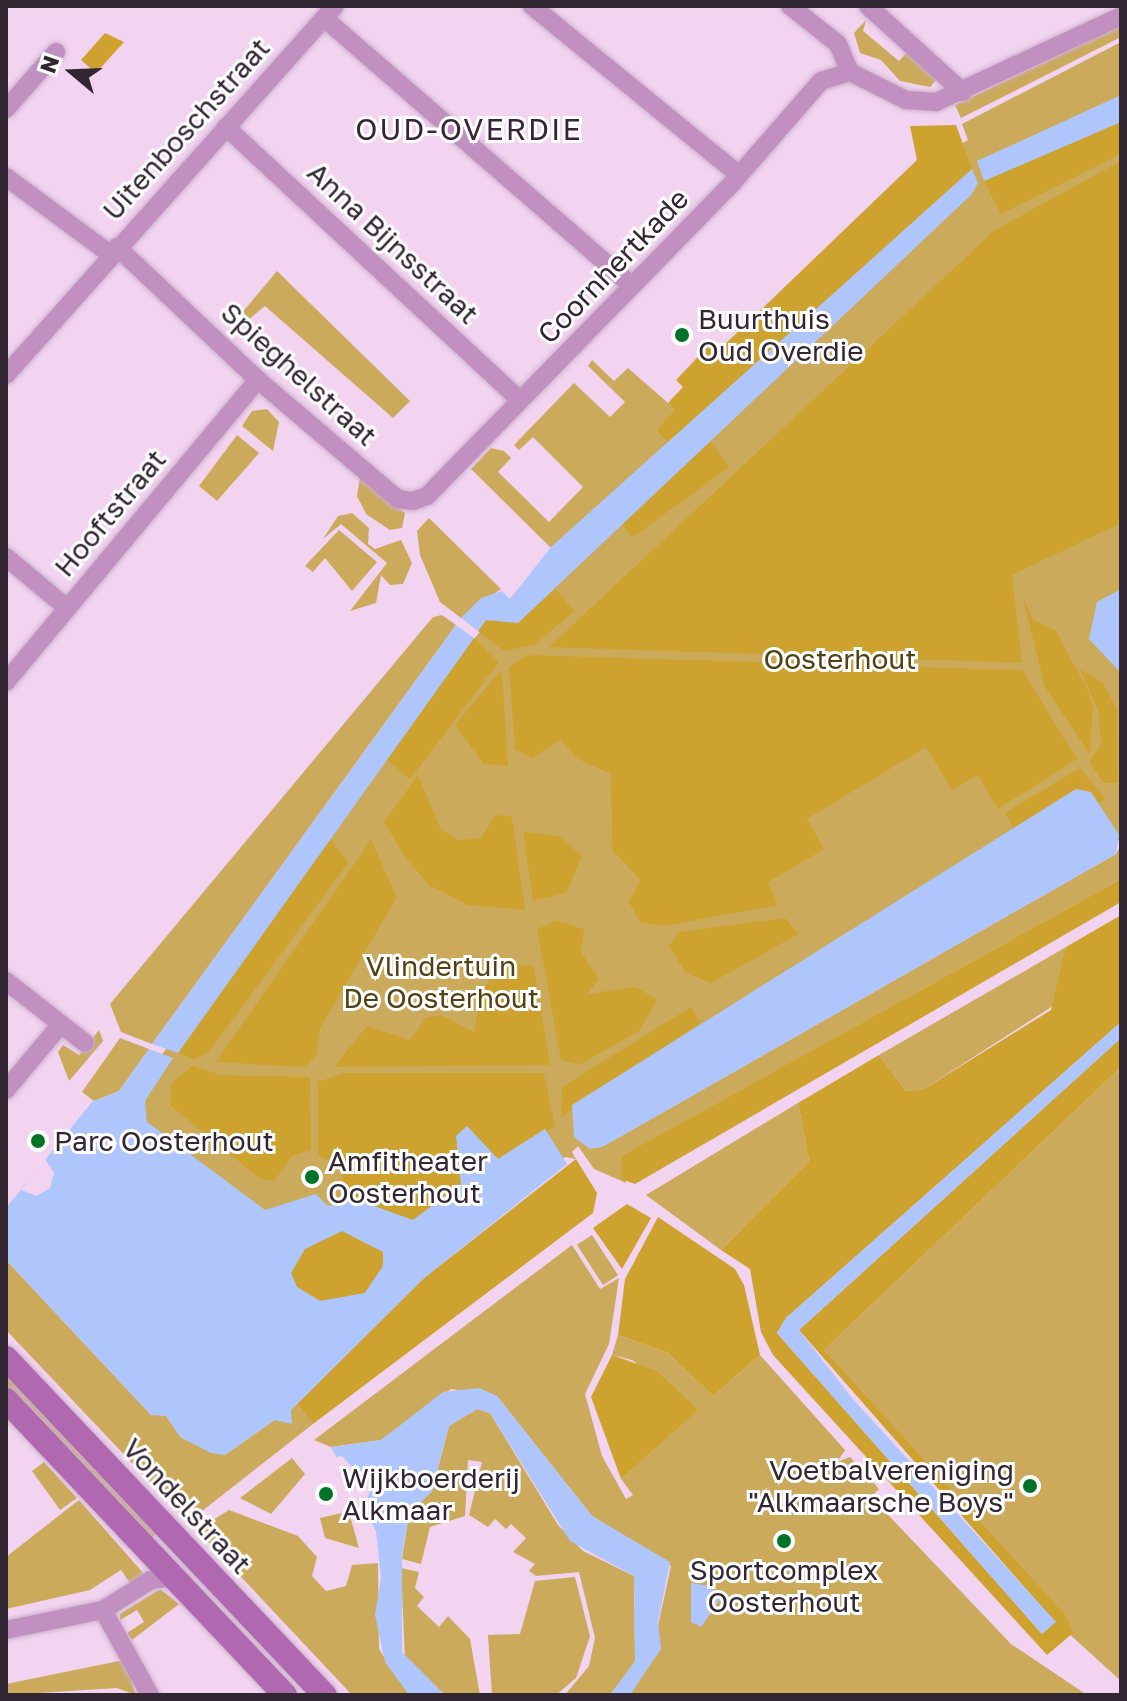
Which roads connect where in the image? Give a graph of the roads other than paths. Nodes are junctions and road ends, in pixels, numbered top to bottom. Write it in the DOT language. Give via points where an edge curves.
graph roads {
  1 [pos="532,6"];
  2 [pos="790,6"];
  3 [pos="868,6"];
  4 [pos="1116,6"];
  5 [pos="329,12"];
  6 [pos="1121,16"];
  7 [pos="56,52"];
  8 [pos="850,72"];
  9 [pos="956,95"];
  10 [pos="6,109"];
  11 [pos="226,127"];
  12 [pos="739,175"];
  13 [pos="6,177"];
  14 [pos="114,251"];
  15 [pos="632,286"];
  16 [pos="6,375"];
  17 [pos="258,380"];
  18 [pos="520,400"];
  19 [pos="413,501"];
  20 [pos="6,557"];
  21 [pos="67,608"];
  22 [pos="6,682"];
  23 [pos="6,981"];
  24 [pos="61,1024"];
  25 [pos="85,1043"];
  26 [pos="6,1090"];
  27 [pos="6,1358"];
  28 [pos="6,1400"];
  29 [pos="195,1560"];
  30 [pos="177,1577"];
  31 [pos="103,1610"];
  32 [pos="6,1630"];
  33 [pos="150,1695"];
  34 [pos="285,1695"];
  35 [pos="325,1695"];
  1 -- 12 [label="street"];
  2 -- 8 [label="street" via="838,44"];
  3 -- 9 [label="street"];
  4 -- 6 [label="street"];
  5 -- 11 [label="street, Uitenboschstraat"];
  5 -- 15 [label="street"];
  6 -- 9 [label="street"];
  7 -- 10 [label="street"];
  8 -- 9 [label="street" via="906,100"];
  8 -- 12 [label="street, Coornhertkade" via="821,81"];
  11 -- 14 [label="street, Uitenboschstraat"];
  11 -- 18 [label="street, Anna Bijnsstraat"];
  12 -- 15 [label="street, Coornhertkade"];
  13 -- 14 [label="street, Spieghelstraat"];
  14 -- 16 [label="street, Uitenboschstraat"];
  14 -- 17 [label="street, Spieghelstraat"];
  15 -- 18 [label="street, Coornhertkade"];
  17 -- 19 [label="street, Spieghelstraat" via="398,499"];
  17 -- 21 [label="street, Hooftstraat"];
  18 -- 19 [label="street, Coornhertkade" via="427,496"];
  20 -- 21 [label="street"];
  21 -- 22 [label="street, Hooftstraat"];
  23 -- 24 [label="street"];
  24 -- 25 [label="street"];
  24 -- 26 [label="street"];
  27 -- 29 [label="street, Vondelstraat"];
  28 -- 30 [label="street, Vondelstraat"];
  29 -- 30 [label="street"];
  29 -- 35 [label="street, Vondelstraat"];
  30 -- 31 [label="street" via="151,1580"];
  30 -- 34 [label="street, Vondelstraat"];
  31 -- 32 [label="street"];
  31 -- 33 [label="street"];
}
